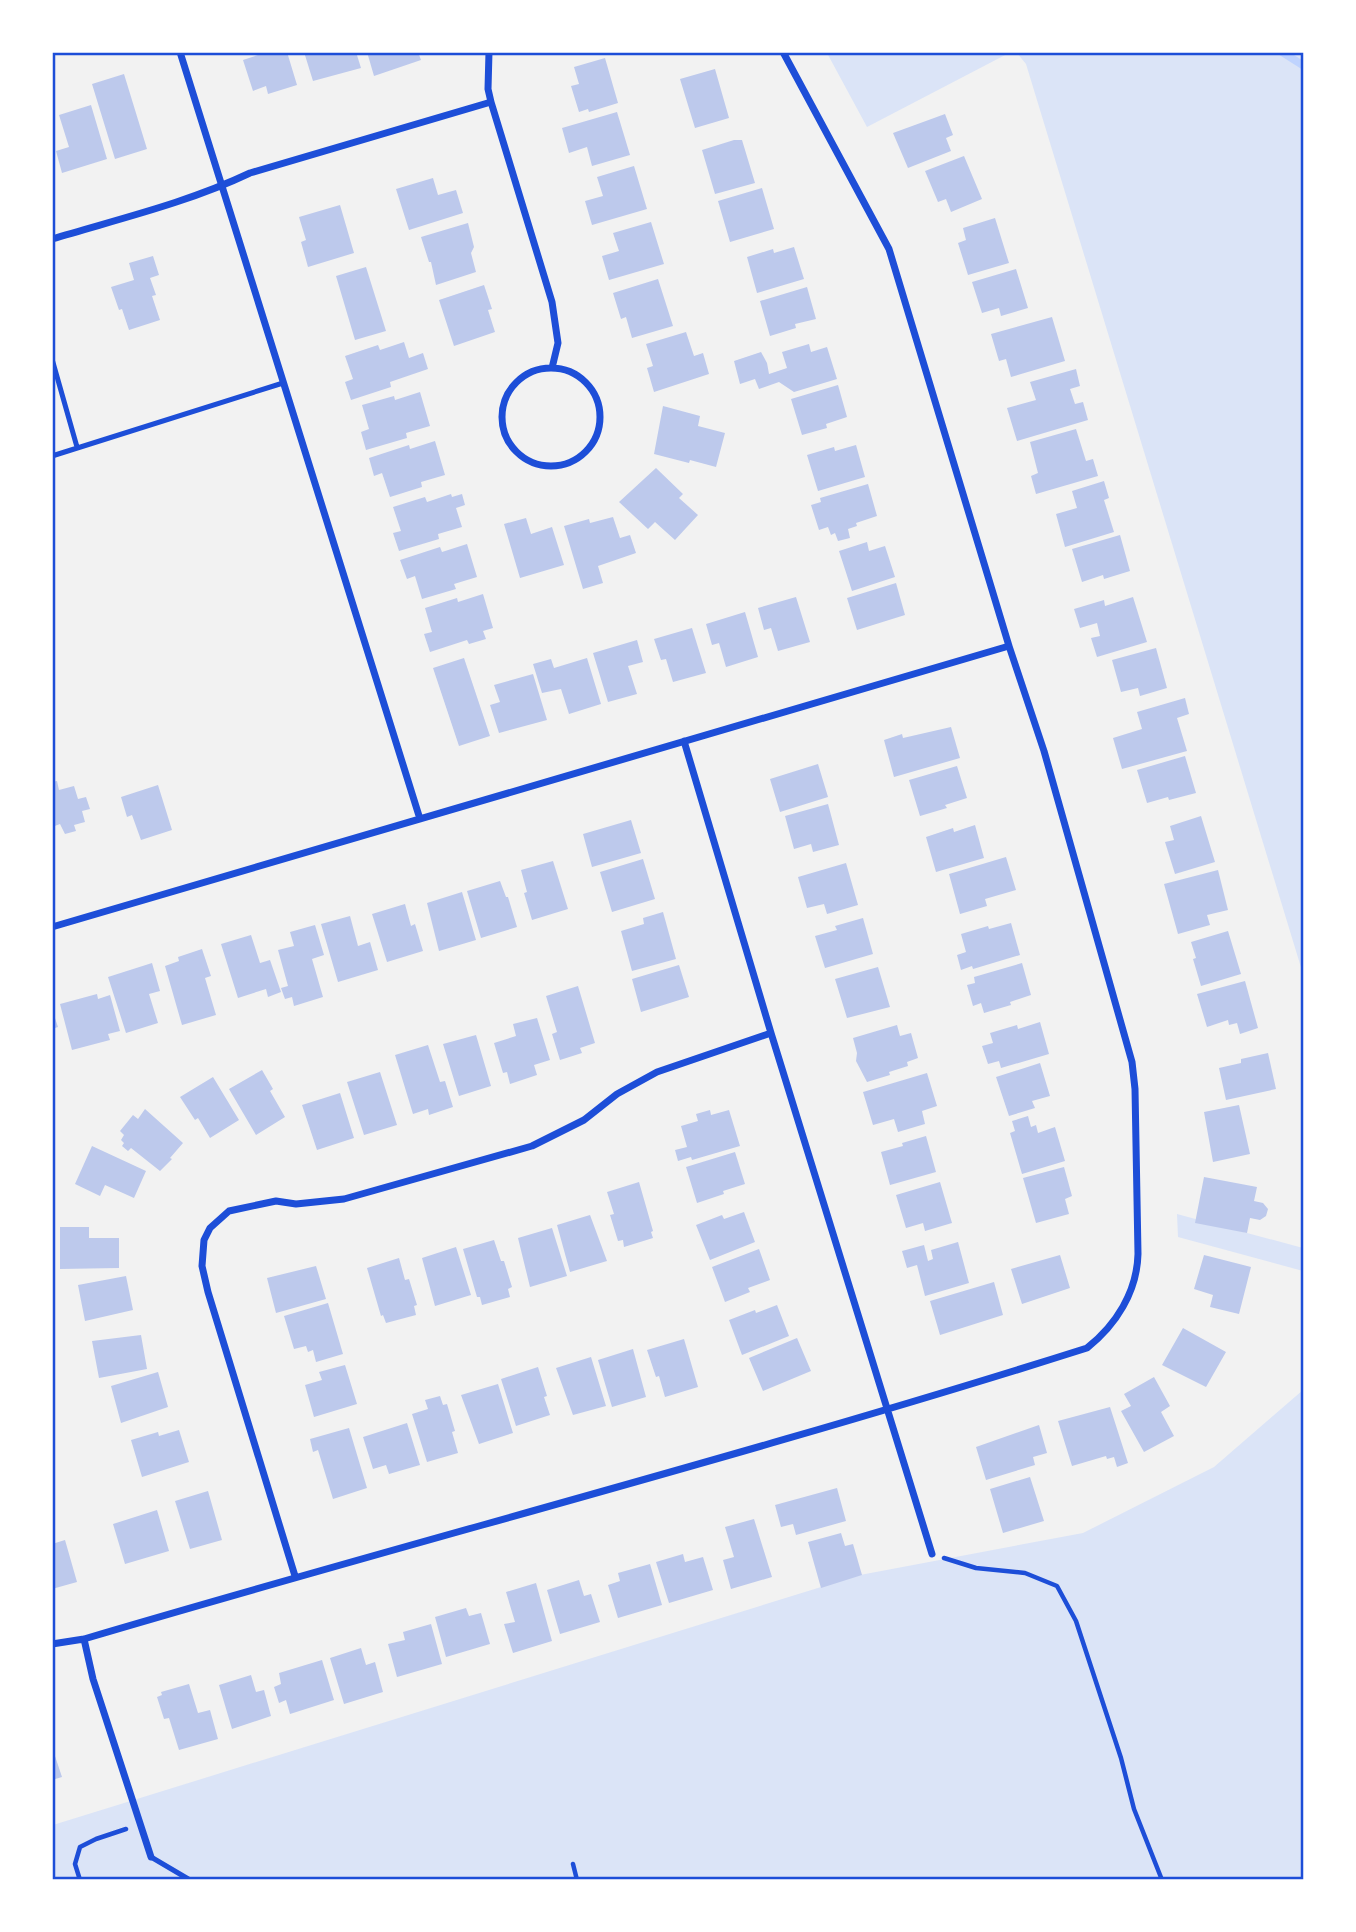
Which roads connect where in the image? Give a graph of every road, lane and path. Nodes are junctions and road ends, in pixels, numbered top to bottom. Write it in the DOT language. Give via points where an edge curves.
graph roads {
  1 [pos="180,52"];
  2 [pos="489,52"];
  3 [pos="783,52"];
  4 [pos="491,102"];
  5 [pos="222,187"];
  6 [pos="52,239"];
  7 [pos="52,359"];
  8 [pos="552,368"];
  9 [pos="283,383"];
  10 [pos="77,447"];
  11 [pos="52,456"];
  12 [pos="1009,646"];
  13 [pos="684,741"];
  14 [pos="420,818"];
  15 [pos="52,927"];
  16 [pos="771,1033"];
  17 [pos="889,1409"];
  18 [pos="932,1554"];
  19 [pos="295,1576"];
  20 [pos="84,1639"];
  21 [pos="52,1644"];
  22 [pos="140,1824"];
  23 [pos="151,1857"];
  24 [pos="573,1864"];
  25 [pos="80,1880"];
  26 [pos="191,1880"];
  27 [pos="577,1880"];
  28 [pos="1162,1880"];
  1 -- 5 [label="street"];
  2 -- 4 [label="street"];
  3 -- 12 [label="street" via="889,248"];
  4 -- 5 [label="street" via="250,173"];
  4 -- 8 [label="street" via="552,302 558,343"];
  5 -- 6 [label="street"];
  5 -- 9 [label="street"];
  7 -- 10 [label="lane"];
  8 -- 8 [label="street" via="522,377 504,403 502,419 509,442 526,459 557,466 586,452 596,438 600,406 582,379"];
  9 -- 10 [label="lane"];
  9 -- 14 [label="street"];
  10 -- 11 [label="lane"];
  12 -- 13 [label="street"];
  12 -- 17 [label="street" via="1044,751 1132,1062 1138,1271 1116,1320 1087,1348"];
  13 -- 14 [label="street"];
  13 -- 16 [label="street"];
  14 -- 15 [label="street"];
  16 -- 17 [label="street"];
  16 -- 19 [label="street" via="657,1072 617,1094 584,1120 531,1146 344,1199 249,1205 229,1211 210,1228 202,1247 208,1292"];
  17 -- 18 [label="street"];
  17 -- 19 [label="street"];
  18 -- 28 [label="path" via="976,1568 1025,1573 1057,1586 1076,1621 1134,1809"];
  19 -- 20 [label="street"];
  20 -- 21 [label="street"];
  20 -- 22 [label="street"];
  22 -- 23 [label="street"];
  22 -- 25 [label="path" via="80,1847 75,1864"];
  23 -- 26 [label="lane"];
  24 -- 27 [label="path"];
}
